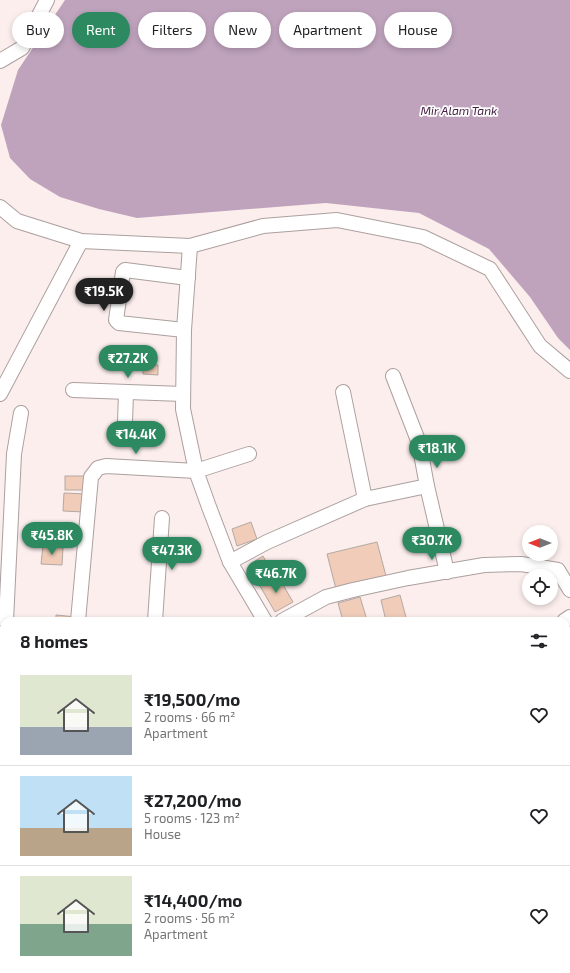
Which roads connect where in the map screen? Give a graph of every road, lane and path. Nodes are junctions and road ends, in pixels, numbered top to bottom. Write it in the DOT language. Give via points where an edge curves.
graph roads {
  1 [pos="47,0"];
  2 [pos="0,61"];
  3 [pos="0,207"];
  4 [pos="81,241"];
  5 [pos="190,246"];
  6 [pos="188,278"];
  7 [pos="184,330"];
  8 [pos="570,371"];
  9 [pos="393,376"];
  10 [pos="73,390"];
  11 [pos="126,392"];
  12 [pos="343,392"];
  13 [pos="0,394"];
  14 [pos="183,394"];
  15 [pos="21,413"];
  16 [pos="124,423"];
  17 [pos="249,454"];
  18 [pos="196,471"];
  19 [pos="427,486"];
  20 [pos="366,499"];
  21 [pos="162,518"];
  22 [pos="230,562"];
  23 [pos="564,570"];
  24 [pos="447,572"];
  25 [pos="570,590"];
  26 [pos="6,617"];
  27 [pos="78,617"];
  28 [pos="155,617"];
  29 [pos="264,617"];
  30 [pos="300,617"];
  1 -- 2 [label="street" via="22,48"];
  3 -- 4 [label="street" via="17,221"];
  4 -- 5 [label="street"];
  4 -- 13 [label="street"];
  5 -- 6 [label="street"];
  5 -- 8 [label="street" via="263,226 337,220 423,237 490,269 540,346"];
  6 -- 7 [label="street"];
  6 -- 7 [label="street" via="124,270 116,320 119,323"];
  7 -- 14 [label="street"];
  9 -- 19 [label="street" via="419,443"];
  10 -- 11 [label="street"];
  11 -- 14 [label="street"];
  11 -- 16 [label="street"];
  12 -- 20 [label="street"];
  14 -- 18 [label="street" via="183,409"];
  15 -- 26 [label="street" via="14,454"];
  17 -- 18 [label="street"];
  18 -- 22 [label="street"];
  18 -- 27 [label="street" via="106,466 98,468 91,477"];
  19 -- 20 [label="street"];
  19 -- 24 [label="street"];
  20 -- 22 [label="street" via="267,542"];
  21 -- 28 [label="street"];
  22 -- 29 [label="street"];
  23 -- 24 [label="street" via="514,564 484,565"];
  23 -- 25 [label="street"];
  24 -- 30 [label="street" via="408,578 326,597"];
}
